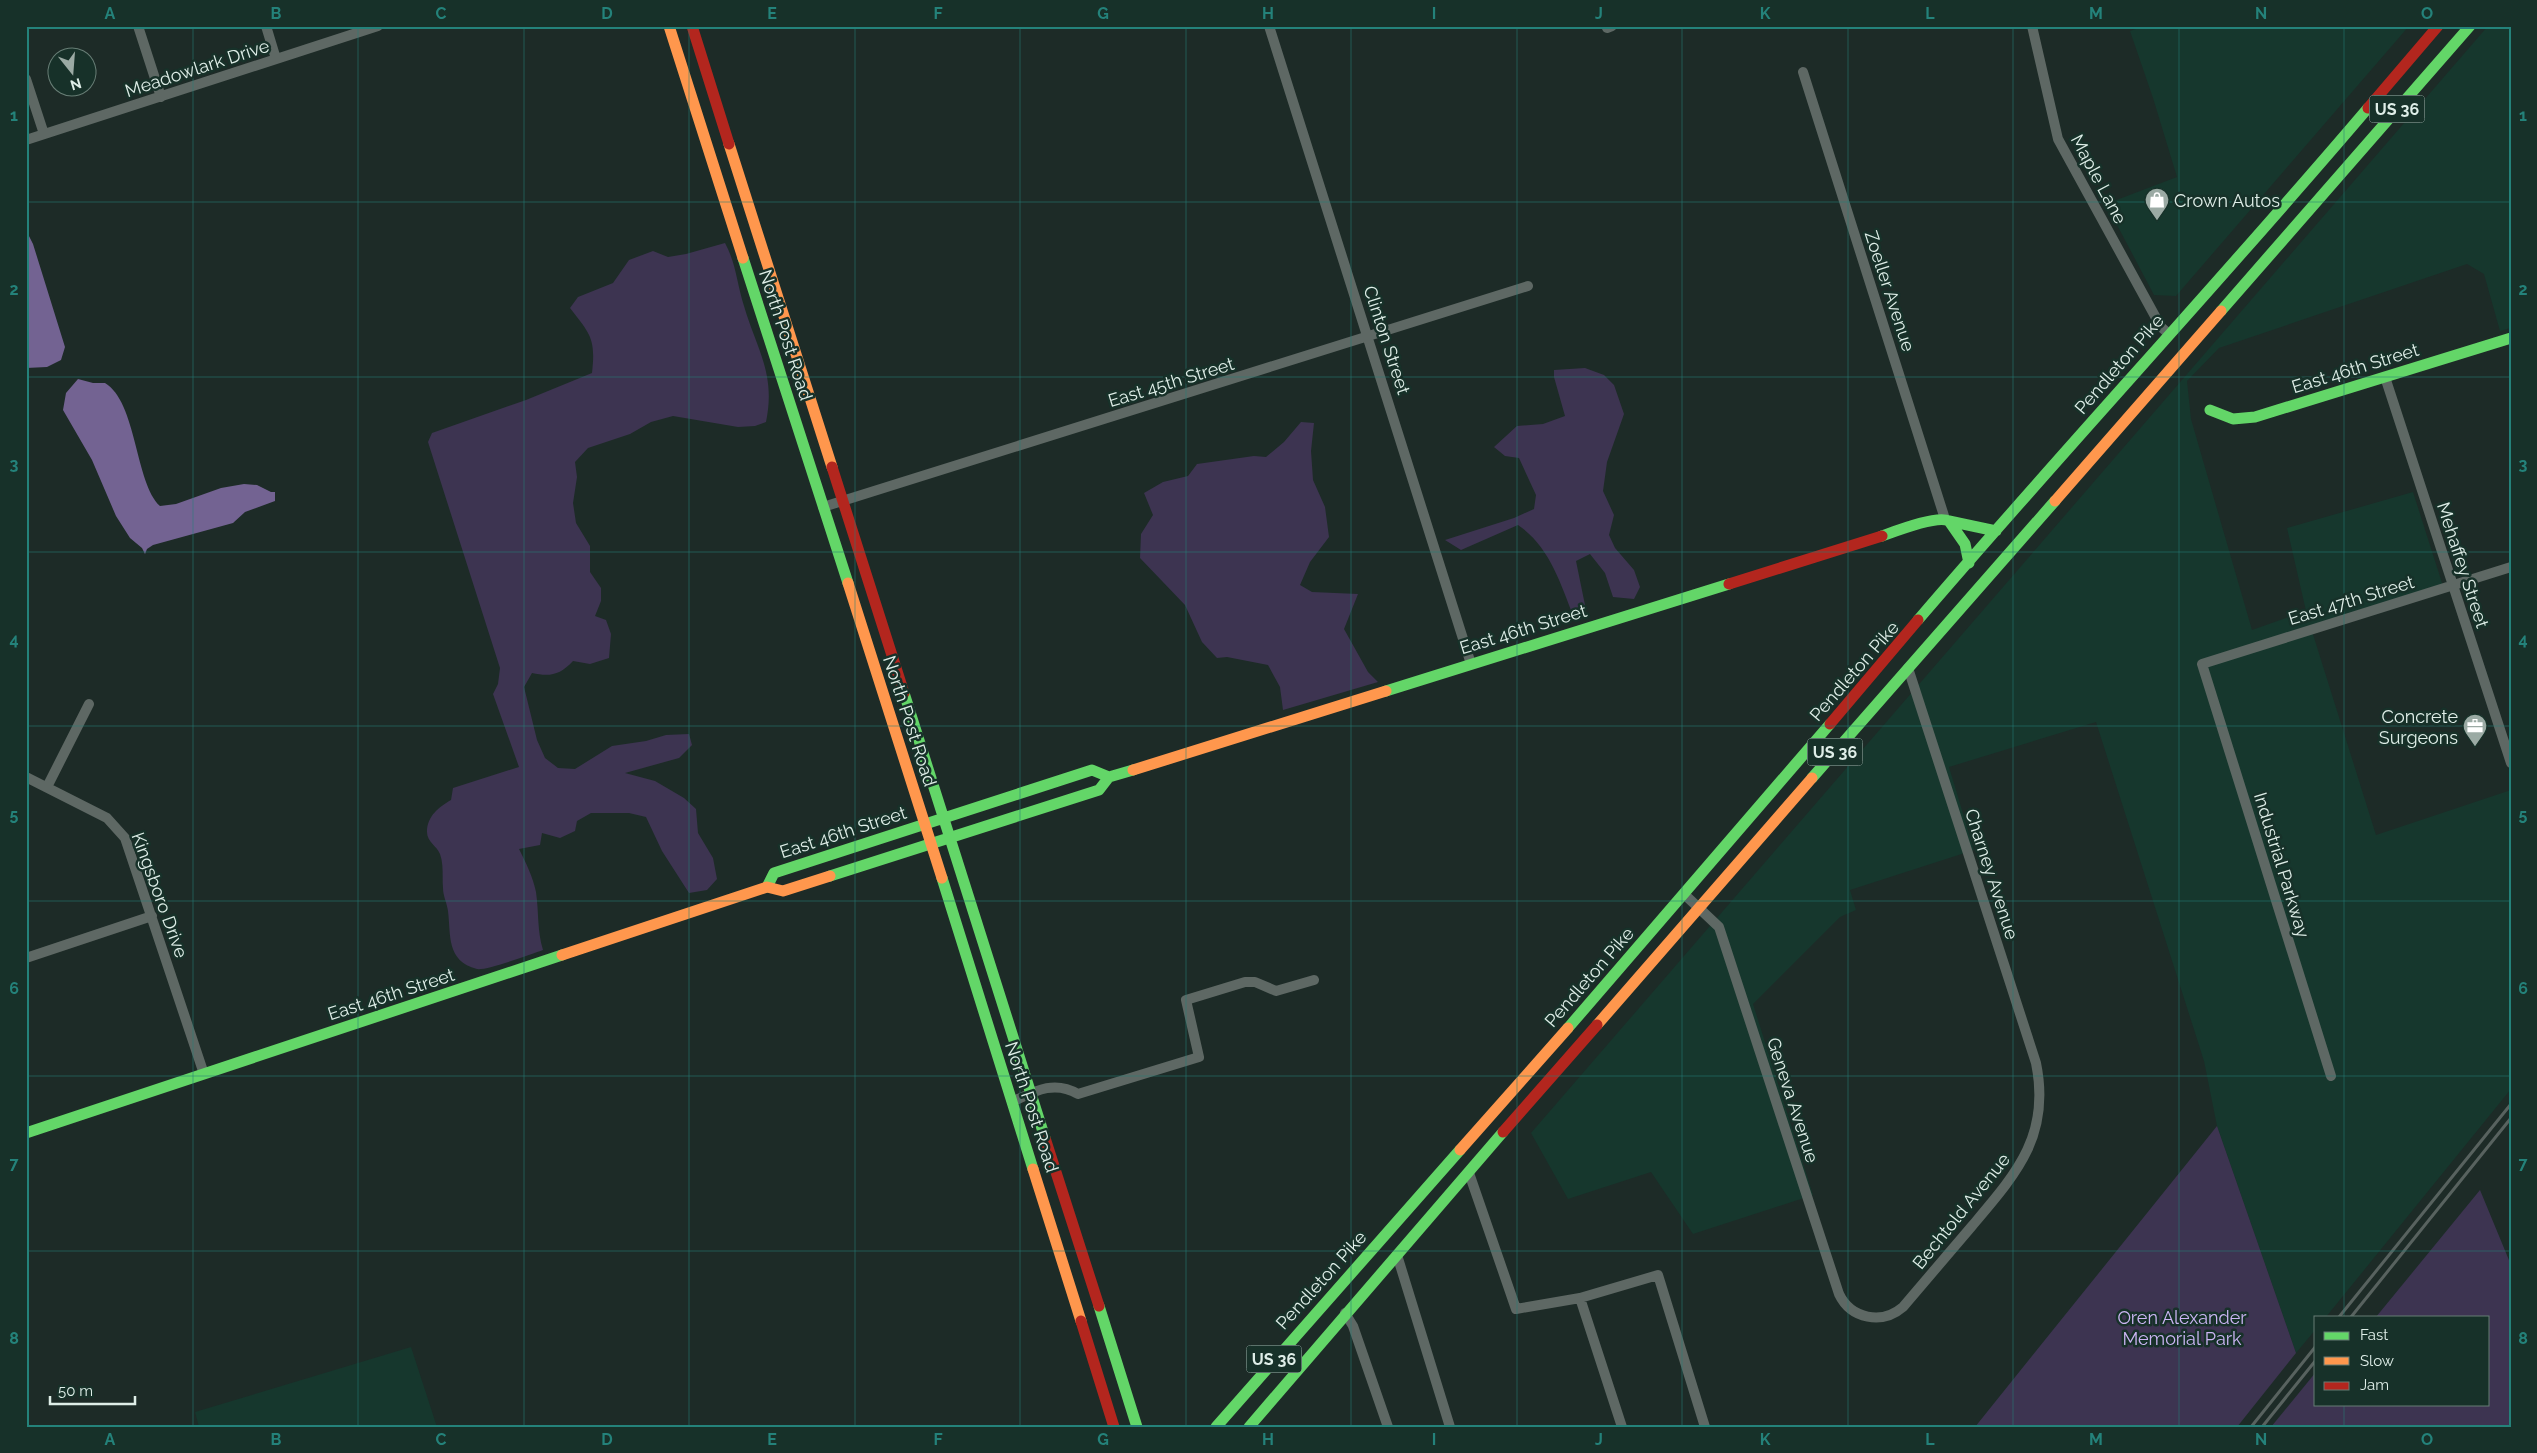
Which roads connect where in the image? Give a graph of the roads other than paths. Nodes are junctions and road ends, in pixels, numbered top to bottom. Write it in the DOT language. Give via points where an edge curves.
graph roads {
  1 [pos="138,26"];
  2 [pos="266,26"];
  3 [pos="378,26"];
  4 [pos="669,26"];
  5 [pos="692,26"];
  6 [pos="1269,26"];
  7 [pos="2032,26"];
  8 [pos="2438,26"];
  9 [pos="2470,26"];
  10 [pos="276,59"];
  11 [pos="1803,72"];
  12 [pos="26,79"];
  13 [pos="161,96"];
  14 [pos="44,134"];
  15 [pos="26,140"];
  16 [pos="1528,286"];
  17 [pos="2169,334"];
  18 [pos="1369,338"];
  19 [pos="2511,338"];
  20 [pos="2385,377"];
  21 [pos="2210,410"];
  22 [pos="844,500"];
  23 [pos="823,507"];
  24 [pos="1947,520"];
  25 [pos="1996,531"];
  26 [pos="1969,563"];
  27 [pos="2511,567"];
  28 [pos="2452,586"];
  29 [pos="1471,664"];
  30 [pos="2202,664"];
  31 [pos="1908,668"];
  32 [pos="89,704"];
  33 [pos="2511,763"];
  34 [pos="1109,776"];
  35 [pos="26,777"];
  36 [pos="46,787"];
  37 [pos="945,817"];
  38 [pos="924,823"];
  39 [pos="951,837"];
  40 [pos="931,843"];
  41 [pos="767,887"];
  42 [pos="1684,894"];
  43 [pos="1701,908"];
  44 [pos="152,916"];
  45 [pos="26,958"];
  46 [pos="1314,980"];
  47 [pos="204,1074"];
  48 [pos="2331,1076"];
  49 [pos="2040,1092"];
  50 [pos="1032,1093"];
  51 [pos="1012,1102"];
  52 [pos="26,1133"];
  53 [pos="1469,1173"];
  54 [pos="1397,1255"];
  55 [pos="1580,1298"];
  56 [pos="1345,1314"];
  57 [pos="1867,1317"];
  58 [pos="1114,1427"];
  59 [pos="1137,1427"];
  60 [pos="1216,1427"];
  61 [pos="1249,1427"];
  62 [pos="1388,1427"];
  63 [pos="1450,1427"];
  64 [pos="1622,1427"];
  65 [pos="1705,1427"];
  1 -- 13 [label="street"];
  2 -- 10 [label="street"];
  3 -- 10 [label="street, Meadowlark Drive"];
  4 -- 23 [label="main road, North Post Road"];
  5 -- 22 [label="main road, North Post Road"];
  6 -- 18 [label="street, Clinton Street"];
  7 -- 17 [label="street, Maple Lane" via="2060,144 2161,327"];
  8 -- 17 [label="main road, Pendleton Pike / US 36" via="2286,205"];
  9 -- 31 [label="main road, US 36"];
  10 -- 13 [label="street, Meadowlark Drive"];
  11 -- 24 [label="street, Zoeller Avenue"];
  12 -- 14 [label="street"];
  13 -- 14 [label="street, Meadowlark Drive"];
  14 -- 15 [label="street, Meadowlark Drive"];
  16 -- 18 [label="street, East 45th Street"];
  17 -- 25 [label="main road, Pendleton Pike / US 36"];
  18 -- 22 [label="street, East 45th Street"];
  18 -- 29 [label="street, Clinton Street"];
  19 -- 20 [label="main road, East 46th Street"];
  20 -- 21 [label="main road, East 46th Street" via="2255,417 2233,419"];
  20 -- 28 [label="street, Mehaffey Street"];
  22 -- 23 [label="street, East 45th Street"];
  22 -- 37 [label="main road, North Post Road"];
  23 -- 38 [label="main road, North Post Road"];
  24 -- 25 [label="main road"];
  24 -- 26 [label="main road" via="1965,544"];
  24 -- 29 [label="main road, East 46th Street" via="1923,524 1787,565"];
  25 -- 26 [label="main road, Pendleton Pike / US 36"];
  26 -- 42 [label="main road, Pendleton Pike / US 36"];
  27 -- 28 [label="street, East 47th Street"];
  28 -- 30 [label="street, East 47th Street"];
  28 -- 33 [label="street, Mehaffey Street"];
  29 -- 34 [label="main road, East 46th Street"];
  30 -- 48 [label="street, Industrial Parkway"];
  31 -- 43 [label="main road, US 36"];
  31 -- 49 [label="street, Charney Avenue" via="2034,1058"];
  32 -- 36 [label="street"];
  34 -- 37 [label="main road, East 46th Street" via="1092,770"];
  34 -- 39 [label="main road, East 46th Street" via="1099,790"];
  35 -- 36 [label="street, Kingsboro Drive"];
  36 -- 44 [label="street, Kingsboro Drive" via="98,813 118,829 129,847"];
  37 -- 38 [label="main road, East 46th Street"];
  37 -- 39 [label="main road, North Post Road"];
  38 -- 40 [label="main road, North Post Road"];
  38 -- 41 [label="main road, East 46th Street" via="774,873"];
  39 -- 40 [label="main road, East 46th Street"];
  39 -- 50 [label="main road, North Post Road"];
  40 -- 41 [label="main road, East 46th Street" via="783,892"];
  40 -- 51 [label="main road, North Post Road"];
  41 -- 47 [label="main road, East 46th Street"];
  42 -- 43 [label="street, Geneva Avenue"];
  42 -- 60 [label="main road, Pendleton Pike / US 36"];
  43 -- 53 [label="main road, US 36"];
  43 -- 57 [label="street, Geneva Avenue" via="1720,926 1839,1294 1852,1310"];
  44 -- 45 [label="street"];
  44 -- 47 [label="street, Kingsboro Drive"];
  46 -- 50 [label="street" via="1276,991 1255,982 1245,982 1186,1000 1199,1057 1078,1094 1065,1086"];
  47 -- 52 [label="main road, East 46th Street"];
  49 -- 57 [label="street, Bechtold Avenue" via="2034,1137 2012,1180 1903,1307 1889,1316"];
  50 -- 51 [label="street"];
  50 -- 59 [label="main road, North Post Road"];
  51 -- 58 [label="main road, North Post Road"];
  53 -- 54 [label="main road, US 36"];
  53 -- 55 [label="street" via="1516,1309"];
  54 -- 56 [label="main road, US 36"];
  54 -- 63 [label="street"];
  55 -- 64 [label="street"];
  55 -- 65 [label="street" via="1658,1275"];
  56 -- 61 [label="main road, US 36"];
  56 -- 62 [label="street" via="1353,1326"];
}
